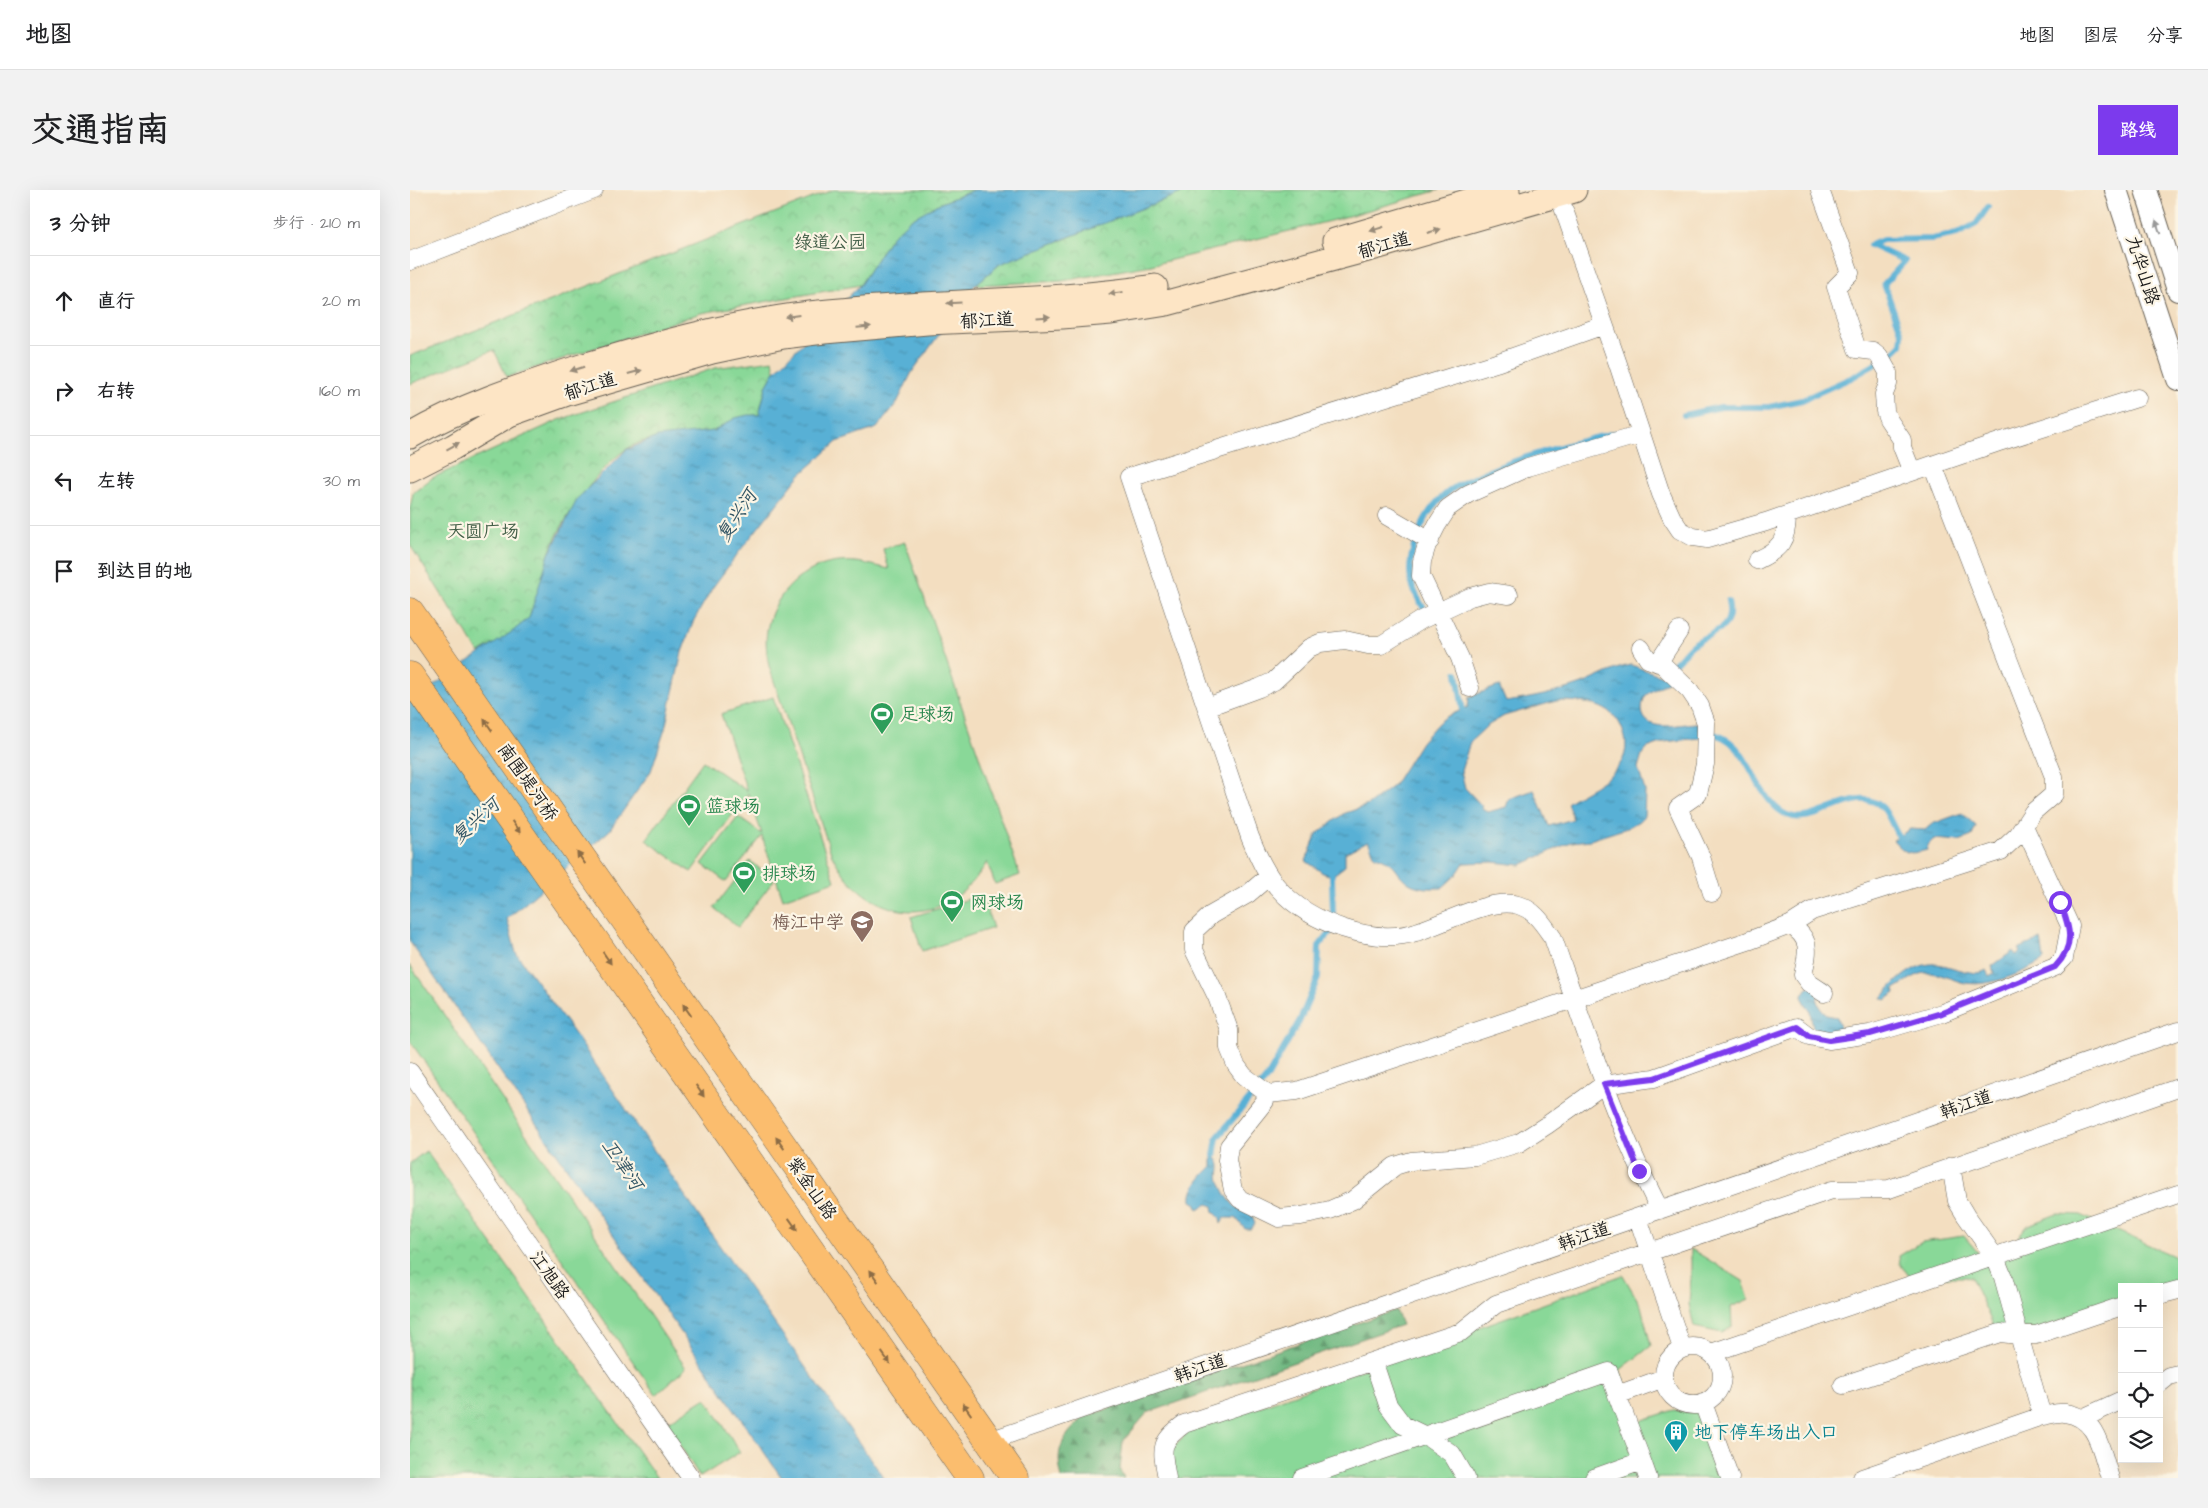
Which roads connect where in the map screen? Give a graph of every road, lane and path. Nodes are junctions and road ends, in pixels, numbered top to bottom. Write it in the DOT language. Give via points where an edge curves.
graph roads {
  1 [pos="594,190"];
  2 [pos="1507,190"];
  3 [pos="1820,190"];
  4 [pos="2116,190"];
  5 [pos="2146,190"];
  6 [pos="1563,192"];
  7 [pos="410,261"];
  8 [pos="2178,290"];
  9 [pos="1166,294"];
  10 [pos="1604,325"];
  11 [pos="710,341"];
  12 [pos="2178,379"];
  13 [pos="2136,398"];
  14 [pos="1641,434"];
  15 [pos="410,436"];
  16 [pos="1933,465"];
  17 [pos="410,469"];
  18 [pos="1912,472"];
  19 [pos="1787,515"];
  20 [pos="1387,516"];
  21 [pos="1430,541"];
  22 [pos="1757,560"];
  23 [pos="1509,595"];
  24 [pos="410,612"];
  25 [pos="1431,615"];
  26 [pos="1679,631"];
  27 [pos="1641,648"];
  28 [pos="1665,667"];
  29 [pos="414,681"];
  30 [pos="1470,688"];
  31 [pos="1207,707"];
  32 [pos="2024,826"];
  33 [pos="1269,876"];
  34 [pos="1712,893"];
  35 [pos="609,898"];
  36 [pos="579,918"];
  37 [pos="1790,925"];
  38 [pos="1817,988"];
  39 [pos="1574,998"];
  40 [pos="2178,1031"];
  41 [pos="410,1072"];
  42 [pos="1604,1084"];
  43 [pos="2178,1088"];
  44 [pos="1268,1094"];
  45 [pos="1951,1166"];
  46 [pos="2178,1194"];
  47 [pos="1660,1210"];
  48 [pos="1638,1218"];
  49 [pos="1650,1253"];
  50 [pos="1995,1257"];
  51 [pos="2178,1290"];
  52 [pos="2163,1293"];
  53 [pos="2118,1307"];
  54 [pos="2020,1334"];
  55 [pos="1682,1348"];
  56 [pos="1711,1353"];
  57 [pos="1374,1363"];
  58 [pos="2178,1374"];
  59 [pos="1664,1378"];
  60 [pos="2163,1381"];
  61 [pos="1844,1385"];
  62 [pos="1617,1395"];
  63 [pos="2118,1402"];
  64 [pos="1703,1403"];
  65 [pos="2042,1416"];
  66 [pos="2084,1418"];
  67 [pos="1426,1436"];
  68 [pos="989,1441"];
  69 [pos="1642,1461"];
  70 [pos="691,1478"];
  71 [pos="970,1478"];
  72 [pos="1014,1478"];
  73 [pos="1167,1478"];
  74 [pos="1302,1478"];
  75 [pos="1466,1478"];
  76 [pos="1594,1478"];
  77 [pos="1648,1478"];
  78 [pos="1730,1478"];
  79 [pos="1862,1478"];
  80 [pos="2110,1478"];
  1 -- 7 [label="street"];
  2 -- 9 [label="main road, 郁江道, one-way"];
  3 -- 18 [label="street" via="1850,273 1836,287 1857,349 1873,351 1888,372 1885,411 1902,440"];
  4 -- 12 [label="street, 九华山路"];
  8 -- 5 [label="street, 九华山路, one-way"];
  9 -- 6 [label="main road, 郁江道, one-way" via="1379,246"];
  6 -- 10 [label="street"];
  9 -- 11 [label="main road, 郁江道" via="1111,312 841,329"];
  10 -- 14 [label="street"];
  10 -- 31 [label="street" via="1496,363 1129,477"];
  11 -- 15 [label="main road, 郁江道, one-way" via="626,353 510,390"];
  17 -- 11 [label="main road, 郁江道, one-way" via="509,414"];
  13 -- 16 [label="street"];
  14 -- 19 [label="street" via="1660,494 1680,530 1693,537 1707,539"];
  14 -- 21 [label="street" via="1528,467 1468,494 1448,508"];
  16 -- 18 [label="street"];
  16 -- 32 [label="street" via="2054,777 2054,794 2033,812"];
  18 -- 19 [label="street"];
  19 -- 22 [label="street" via="1787,532 1779,547"];
  20 -- 21 [label="street"];
  21 -- 25 [label="street" via="1422,562 1421,576"];
  23 -- 25 [label="street" via="1481,593"];
  35 -- 24 [label="main road, 南围堤河桥, one-way"];
  25 -- 30 [label="street" via="1460,658"];
  25 -- 31 [label="street" via="1381,645 1346,640 1320,642 1309,648 1274,681"];
  26 -- 28 [label="street"];
  27 -- 28 [label="street" via="1648,658"];
  28 -- 34 [label="street" via="1700,706 1706,723 1705,764 1698,794 1678,808 1701,857"];
  29 -- 36 [label="main road, 南围堤河桥, one-way"];
  31 -- 33 [label="street" via="1250,837"];
  32 -- 37 [label="street" via="2001,851 1812,911"];
  32 -- 42 [label="street" via="2070,926 2064,958 2055,967 1942,1013 1870,1034 1829,1040 1809,1036 1797,1027 1654,1078"];
  33 -- 39 [label="street" via="1300,908 1332,924 1381,935 1414,933 1498,904 1516,904 1531,910 1553,938"];
  33 -- 44 [label="street" via="1248,894 1211,915 1194,931 1194,950 1218,997 1236,1065 1244,1076"];
  68 -- 35 [label="main road, 紫金山路, one-way"];
  36 -- 71 [label="main road, 紫金山路, one-way"];
  37 -- 38 [label="street" via="1802,933 1808,951 1803,974"];
  37 -- 39 [label="street"];
  39 -- 42 [label="street"];
  39 -- 44 [label="street" via="1297,1091"];
  40 -- 47 [label="street, 韩江道"];
  41 -- 70 [label="street, 江旭路"];
  42 -- 44 [label="street" via="1519,1143 1475,1156 1411,1161 1395,1166 1353,1200 1330,1210 1279,1218 1240,1199 1233,1190 1227,1160 1229,1146"];
  42 -- 47 [label="street" via="1639,1171"];
  43 -- 45 [label="street"];
  45 -- 49 [label="street" via="1889,1189 1832,1190"];
  45 -- 50 [label="street" via="1957,1201"];
  46 -- 50 [label="street"];
  47 -- 48 [label="street, 韩江道"];
  48 -- 49 [label="street"];
  48 -- 68 [label="street, 韩江道"];
  49 -- 55 [label="street"];
  49 -- 57 [label="street" via="1496,1304 1461,1332"];
  50 -- 54 [label="street"];
  50 -- 56 [label="street"];
  51 -- 52 [label="street"];
  53 -- 54 [label="street" via="2036,1334"];
  54 -- 61 [label="street" via="2000,1333"];
  54 -- 65 [label="street"];
  55 -- 56 [label="street" via="1702,1348"];
  55 -- 59 [label="street" via="1668,1361"];
  56 -- 64 [label="street" via="1717,1359 1722,1379 1713,1396"];
  57 -- 67 [label="street" via="1388,1405 1403,1426"];
  57 -- 73 [label="street" via="1184,1424 1171,1434 1162,1450"];
  58 -- 60 [label="street"];
  59 -- 62 [label="street"];
  59 -- 64 [label="street" via="1667,1388 1679,1401"];
  62 -- 67 [label="street" via="1608,1372"];
  62 -- 69 [label="street"];
  63 -- 66 [label="street"];
  64 -- 78 [label="street"];
  65 -- 66 [label="street" via="2064,1413"];
  65 -- 79 [label="street"];
  66 -- 80 [label="street" via="2094,1430"];
  67 -- 74 [label="street"];
  67 -- 75 [label="street" via="1452,1454"];
  68 -- 72 [label="main road, 紫金山路"];
  69 -- 76 [label="street"];
  69 -- 77 [label="street"];
}
